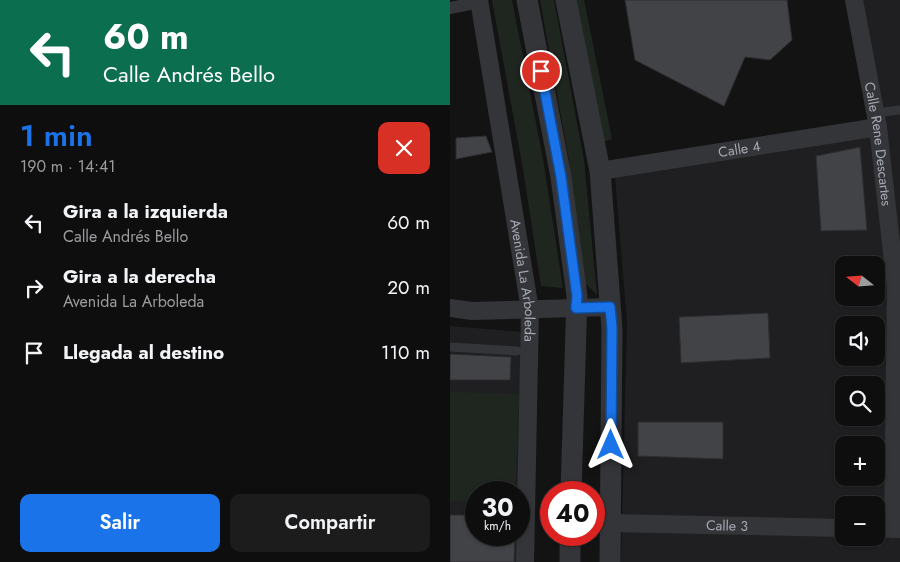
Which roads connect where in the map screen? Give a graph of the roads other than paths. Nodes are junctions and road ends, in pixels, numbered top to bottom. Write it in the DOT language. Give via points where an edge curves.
graph roads {
  1 [pos="527,0"];
  2 [pos="566,0"];
  3 [pos="854,0"];
  4 [pos="480,1"];
  5 [pos="450,8"];
  6 [pos="900,110"];
  7 [pos="876,120"];
  8 [pos="600,171"];
  9 [pos="610,307"];
  10 [pos="450,308"];
  11 [pos="576,308"];
  12 [pos="530,310"];
  13 [pos="450,347"];
  14 [pos="517,351"];
  15 [pos="571,481"];
  16 [pos="611,523"];
  17 [pos="835,528"];
  18 [pos="890,529"];
  19 [pos="570,546"];
  20 [pos="525,562"];
  21 [pos="570,562"];
  22 [pos="610,562"];
  1 -- 11 [label="street" via="561,177"];
  2 -- 8 [label="street"];
  3 -- 7 [label="street, Calle Rene Descartes"];
  4 -- 5 [label="street"];
  4 -- 12 [label="street, Avenida La Arboleda"];
  6 -- 7 [label="lane"];
  7 -- 8 [label="street, Calle 4"];
  7 -- 18 [label="street, Calle Rene Descartes" via="896,288"];
  8 -- 9 [label="street"];
  9 -- 11 [label="street"];
  9 -- 16 [label="street"];
  10 -- 12 [label="street"];
  11 -- 12 [label="street"];
  11 -- 15 [label="street"];
  12 -- 20 [label="street, Avenida La Arboleda"];
  13 -- 14 [label="lane"];
  16 -- 17 [label="street, Calle 3"];
  16 -- 22 [label="street"];
  19 -- 21 [label="street"];
}
